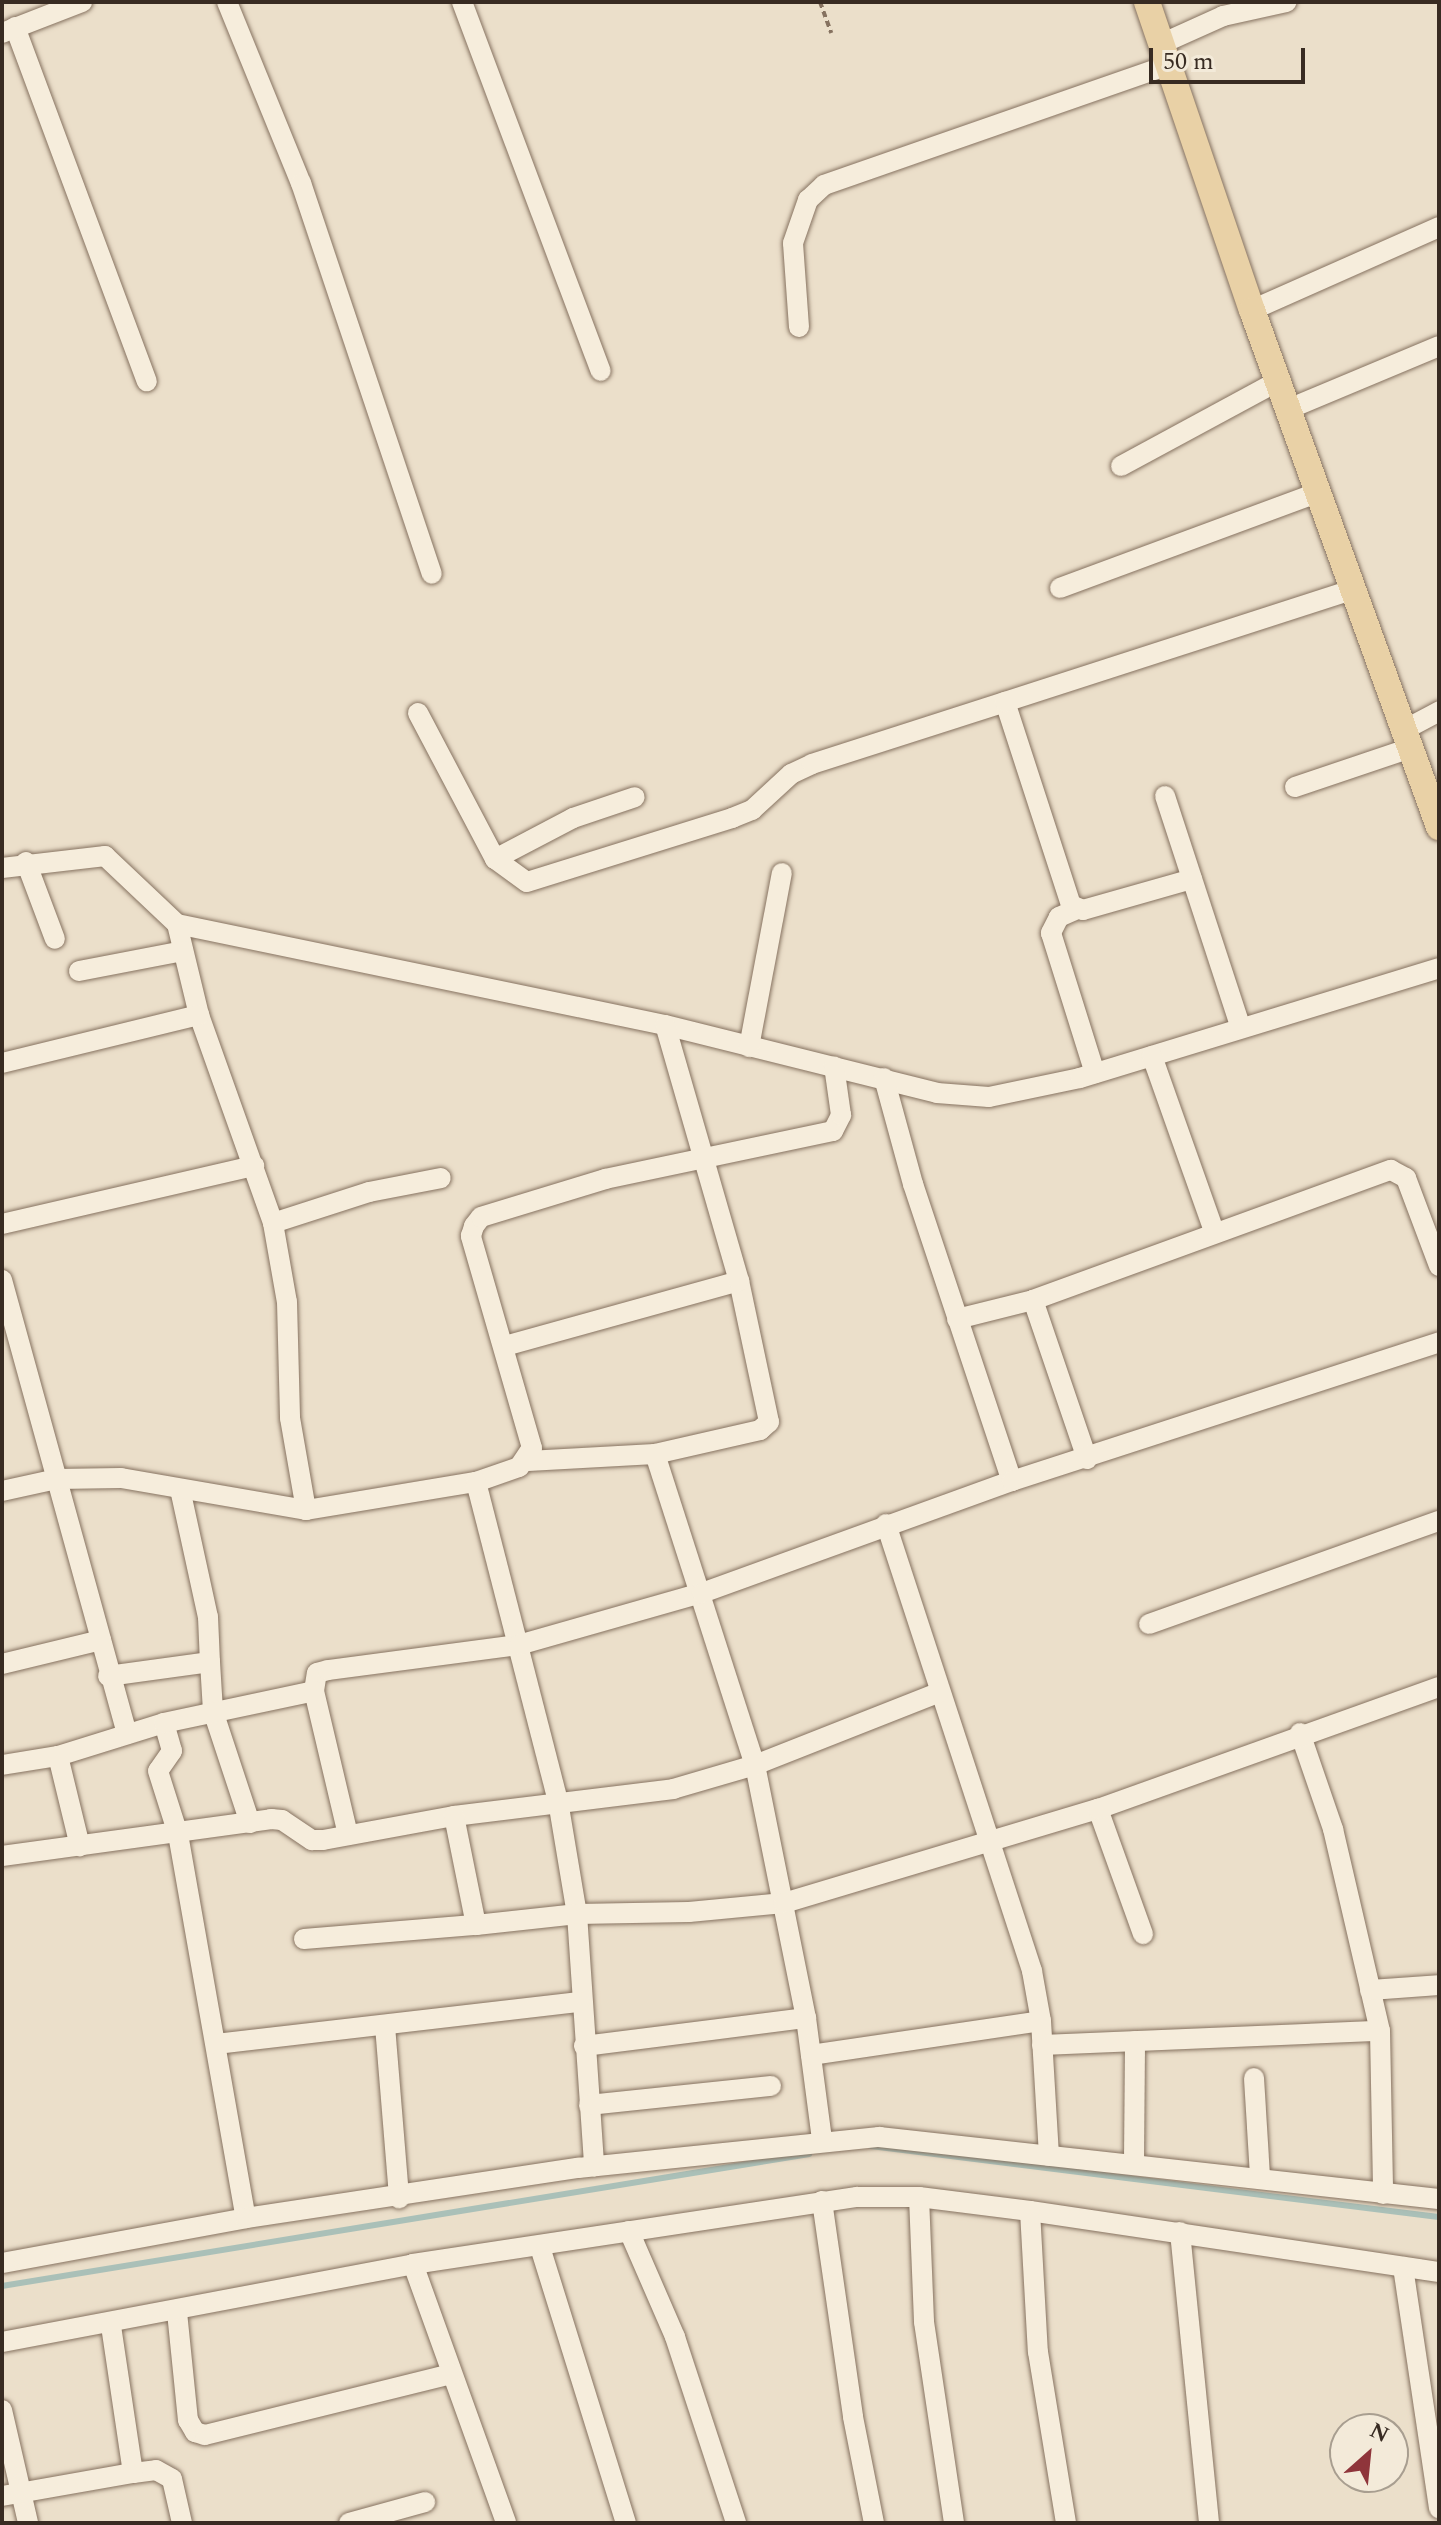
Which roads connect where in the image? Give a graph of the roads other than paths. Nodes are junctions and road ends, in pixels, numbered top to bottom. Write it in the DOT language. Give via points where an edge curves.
graph roads {
  1 [pos="82,2"];
  2 [pos="227,2"];
  3 [pos="462,2"];
  4 [pos="1147,2"];
  5 [pos="1286,2"];
  6 [pos="9,30"];
  7 [pos="1165,55"];
  8 [pos="1439,227"];
  9 [pos="1252,310"];
  10 [pos="799,327"];
  11 [pos="1439,346"];
  12 [pos="601,371"];
  13 [pos="1280,380"];
  14 [pos="147,381"];
  15 [pos="1291,408"];
  16 [pos="1121,466"];
  17 [pos="1320,492"];
  18 [pos="432,574"];
  19 [pos="1060,588"];
  20 [pos="1355,589"];
  21 [pos="1005,702"];
  22 [pos="1439,711"];
  23 [pos="418,713"];
  24 [pos="1407,739"];
  25 [pos="1295,787"];
  26 [pos="1165,796"];
  27 [pos="635,797"];
  28 [pos="1439,827"];
  29 [pos="495,859"];
  30 [pos="26,862"];
  31 [pos="2,868"];
  32 [pos="782,873"];
  33 [pos="1192,879"];
  34 [pos="1077,909"];
  35 [pos="177,924"];
  36 [pos="55,939"];
  37 [pos="183,951"];
  38 [pos="1439,968"];
  39 [pos="79,971"];
  40 [pos="199,1015"];
  41 [pos="665,1025"];
  42 [pos="1241,1028"];
  43 [pos="749,1047"];
  44 [pos="1152,1056"];
  45 [pos="2,1063"];
  46 [pos="834,1066"];
  47 [pos="1095,1073"];
  48 [pos="884,1078"];
  49 [pos="701,1156"];
  50 [pos="254,1166"];
  51 [pos="441,1178"];
  52 [pos="273,1223"];
  53 [pos="2,1224"];
  54 [pos="1214,1231"];
  55 [pos="1439,1266"];
  56 [pos="2,1280"];
  57 [pos="739,1281"];
  58 [pos="1033,1300"];
  59 [pos="957,1319"];
  60 [pos="1439,1342"];
  61 [pos="505,1346"];
  62 [pos="655,1454"];
  63 [pos="1087,1459"];
  64 [pos="528,1461"];
  65 [pos="57,1479"];
  66 [pos="1012,1481"];
  67 [pos="476,1482"];
  68 [pos="180,1489"];
  69 [pos="2,1491"];
  70 [pos="306,1510"];
  71 [pos="1439,1521"];
  72 [pos="886,1524"];
  73 [pos="702,1593"];
  74 [pos="1149,1624"];
  75 [pos="101,1640"];
  76 [pos="519,1645"];
  77 [pos="210,1662"];
  78 [pos="2,1664"];
  79 [pos="108,1676"];
  80 [pos="1439,1687"];
  81 [pos="314,1691"];
  82 [pos="938,1693"];
  83 [pos="213,1711"];
  84 [pos="164,1723"];
  85 [pos="1300,1733"];
  86 [pos="127,1734"];
  87 [pos="58,1756"];
  88 [pos="2,1765"];
  89 [pos="755,1765"];
  90 [pos="558,1801"];
  91 [pos="1098,1809"];
  92 [pos="454,1816"];
  93 [pos="250,1823"];
  94 [pos="178,1834"];
  95 [pos="348,1835"];
  96 [pos="989,1844"];
  97 [pos="80,1846"];
  98 [pos="2,1856"];
  99 [pos="784,1903"];
  100 [pos="577,1914"];
  101 [pos="476,1925"];
  102 [pos="1143,1934"];
  103 [pos="304,1939"];
  104 [pos="1439,1985"];
  105 [pos="1370,1990"];
  106 [pos="580,2002"];
  107 [pos="806,2018"];
  108 [pos="1041,2021"];
  109 [pos="385,2026"];
  110 [pos="1380,2031"];
  111 [pos="1135,2041"];
  112 [pos="216,2044"];
  113 [pos="1042,2045"];
  114 [pos="584,2046"];
  115 [pos="811,2055"];
  116 [pos="1254,2078"];
  117 [pos="771,2086"];
  118 [pos="589,2105"];
  119 [pos="822,2140"];
  120 [pos="1049,2156"];
  121 [pos="1134,2161"];
  122 [pos="594,2166"];
  123 [pos="1260,2176"];
  124 [pos="1383,2194"];
  125 [pos="919,2197"];
  126 [pos="399,2198"];
  127 [pos="1439,2199"];
  128 [pos="822,2201"];
  129 [pos="1030,2211"];
  130 [pos="246,2218"];
  131 [pos="629,2231"];
  132 [pos="1180,2232"];
  133 [pos="540,2247"];
  134 [pos="2,2263"];
  135 [pos="413,2264"];
  136 [pos="1403,2267"];
  137 [pos="1439,2272"];
  138 [pos="177,2312"];
  139 [pos="111,2326"];
  140 [pos="2,2342"];
  141 [pos="452,2374"];
  142 [pos="2,2410"];
  143 [pos="133,2473"];
  144 [pos="12,2494"];
  145 [pos="425,2502"];
  146 [pos="1439,2508"];
  147 [pos="28,2523"];
  148 [pos="182,2523"];
  149 [pos="349,2523"];
  150 [pos="506,2523"];
  151 [pos="626,2523"];
  152 [pos="736,2523"];
  153 [pos="874,2523"];
  154 [pos="954,2523"];
  155 [pos="1066,2523"];
  156 [pos="1209,2523"];
  1 -- 6 [label="street"];
  2 -- 18 [label="street" via="301,183"];
  3 -- 12 [label="street"];
  4 -- 7 [label="main road"];
  5 -- 7 [label="street" via="1223,16"];
  6 -- 14 [label="street"];
  7 -- 9 [label="main road"];
  7 -- 10 [label="street" via="824,185 808,200 793,243"];
  8 -- 9 [label="street"];
  9 -- 13 [label="main road"];
  11 -- 15 [label="street"];
  13 -- 15 [label="main road"];
  13 -- 16 [label="street"];
  15 -- 17 [label="main road"];
  17 -- 19 [label="street"];
  17 -- 20 [label="main road"];
  20 -- 21 [label="street"];
  20 -- 24 [label="main road"];
  21 -- 29 [label="street" via="812,764 791,774 752,810 542,881 512,876"];
  21 -- 34 [label="street" via="1068,899"];
  22 -- 24 [label="street"];
  23 -- 29 [label="street"];
  24 -- 25 [label="street"];
  24 -- 28 [label="main road"];
  26 -- 33 [label="street"];
  27 -- 29 [label="street" via="573,818"];
  30 -- 31 [label="street"];
  30 -- 35 [label="street" via="105,856"];
  30 -- 36 [label="street"];
  32 -- 43 [label="street"];
  33 -- 34 [label="street"];
  33 -- 42 [label="street"];
  34 -- 47 [label="street" via="1053,924 1052,942"];
  35 -- 37 [label="street"];
  35 -- 41 [label="street"];
  37 -- 39 [label="street"];
  37 -- 40 [label="street"];
  38 -- 42 [label="street"];
  40 -- 45 [label="street"];
  40 -- 50 [label="street"];
  41 -- 43 [label="street"];
  41 -- 49 [label="street"];
  42 -- 44 [label="street"];
  43 -- 46 [label="street"];
  44 -- 47 [label="street"];
  44 -- 54 [label="street"];
  46 -- 48 [label="street"];
  46 -- 49 [label="street" via="841,1115 833,1131"];
  47 -- 48 [label="street" via="989,1097 937,1093"];
  48 -- 59 [label="street"];
  49 -- 57 [label="street"];
  49 -- 61 [label="street" via="481,1217 471,1236"];
  50 -- 52 [label="street"];
  50 -- 53 [label="street"];
  51 -- 52 [label="street" via="369,1192"];
  52 -- 70 [label="street" via="287,1302 290,1418"];
  54 -- 55 [label="street" via="1391,1170 1400,1172"];
  54 -- 58 [label="street"];
  56 -- 65 [label="street"];
  57 -- 61 [label="street"];
  57 -- 62 [label="street" via="769,1422 760,1430"];
  58 -- 59 [label="street"];
  58 -- 63 [label="street"];
  59 -- 66 [label="street"];
  60 -- 63 [label="street"];
  61 -- 64 [label="street" via="532,1448"];
  62 -- 64 [label="street"];
  62 -- 73 [label="street"];
  63 -- 66 [label="street"];
  64 -- 67 [label="street"];
  65 -- 68 [label="street" via="121,1478"];
  65 -- 69 [label="street"];
  65 -- 75 [label="street"];
  66 -- 72 [label="street"];
  67 -- 70 [label="street"];
  67 -- 76 [label="street"];
  68 -- 70 [label="street"];
  68 -- 77 [label="street" via="208,1617"];
  71 -- 74 [label="street"];
  72 -- 73 [label="street"];
  72 -- 82 [label="street"];
  73 -- 76 [label="street"];
  73 -- 89 [label="street"];
  75 -- 78 [label="street"];
  75 -- 79 [label="street"];
  76 -- 81 [label="street" via="328,1670 317,1673"];
  76 -- 90 [label="street"];
  77 -- 79 [label="street"];
  77 -- 83 [label="street"];
  79 -- 86 [label="street"];
  80 -- 85 [label="street"];
  81 -- 83 [label="street"];
  81 -- 95 [label="street"];
  82 -- 89 [label="street"];
  82 -- 96 [label="street"];
  83 -- 84 [label="street"];
  83 -- 93 [label="street"];
  84 -- 86 [label="street"];
  84 -- 94 [label="street" via="172,1751 158,1771"];
  85 -- 91 [label="street"];
  85 -- 105 [label="street" via="1333,1829"];
  86 -- 87 [label="street"];
  87 -- 88 [label="street"];
  87 -- 97 [label="street"];
  89 -- 90 [label="street" via="673,1789"];
  89 -- 99 [label="street"];
  90 -- 92 [label="street"];
  90 -- 100 [label="street"];
  91 -- 96 [label="street"];
  91 -- 102 [label="street"];
  92 -- 95 [label="street"];
  92 -- 101 [label="street"];
  93 -- 94 [label="street"];
  93 -- 95 [label="street" via="282,1820 312,1840"];
  94 -- 97 [label="street"];
  94 -- 112 [label="street"];
  96 -- 99 [label="street"];
  96 -- 108 [label="street" via="1019,1921"];
  97 -- 98 [label="street"];
  99 -- 100 [label="street"];
  99 -- 107 [label="street"];
  100 -- 101 [label="street"];
  100 -- 106 [label="street"];
  101 -- 103 [label="street"];
  104 -- 105 [label="street"];
  105 -- 110 [label="street"];
  106 -- 109 [label="street"];
  106 -- 114 [label="street"];
  107 -- 114 [label="street"];
  107 -- 115 [label="street"];
  108 -- 113 [label="street"];
  108 -- 115 [label="street"];
  109 -- 112 [label="street"];
  109 -- 126 [label="street"];
  110 -- 111 [label="street"];
  110 -- 124 [label="street"];
  111 -- 113 [label="street"];
  111 -- 121 [label="street"];
  112 -- 130 [label="street"];
  113 -- 120 [label="street"];
  114 -- 118 [label="street"];
  115 -- 119 [label="street"];
  116 -- 123 [label="street"];
  117 -- 118 [label="street"];
  118 -- 122 [label="street"];
  119 -- 120 [label="street" via="879,2137"];
  119 -- 122 [label="street"];
  120 -- 121 [label="street"];
  121 -- 123 [label="street"];
  122 -- 126 [label="street"];
  123 -- 124 [label="street"];
  124 -- 127 [label="street"];
  125 -- 128 [label="street"];
  125 -- 129 [label="street"];
  125 -- 154 [label="street" via="927,2350"];
  126 -- 130 [label="street"];
  128 -- 131 [label="street"];
  128 -- 153 [label="street"];
  129 -- 132 [label="street"];
  129 -- 155 [label="street" via="1038,2352"];
  130 -- 134 [label="street"];
  131 -- 133 [label="street"];
  131 -- 152 [label="street" via="675,2337"];
  132 -- 136 [label="street"];
  132 -- 156 [label="street"];
  133 -- 135 [label="street"];
  133 -- 151 [label="street"];
  135 -- 138 [label="street"];
  135 -- 141 [label="street"];
  136 -- 137 [label="street"];
  136 -- 146 [label="street"];
  138 -- 139 [label="street"];
  138 -- 141 [label="street" via="188,2420 195,2432 205,2435"];
  139 -- 140 [label="street"];
  139 -- 143 [label="street"];
  141 -- 150 [label="street"];
  142 -- 144 [label="street"];
  143 -- 144 [label="street"];
  143 -- 148 [label="street" via="156,2470 172,2479"];
  144 -- 147 [label="street"];
  145 -- 149 [label="street"];
}
